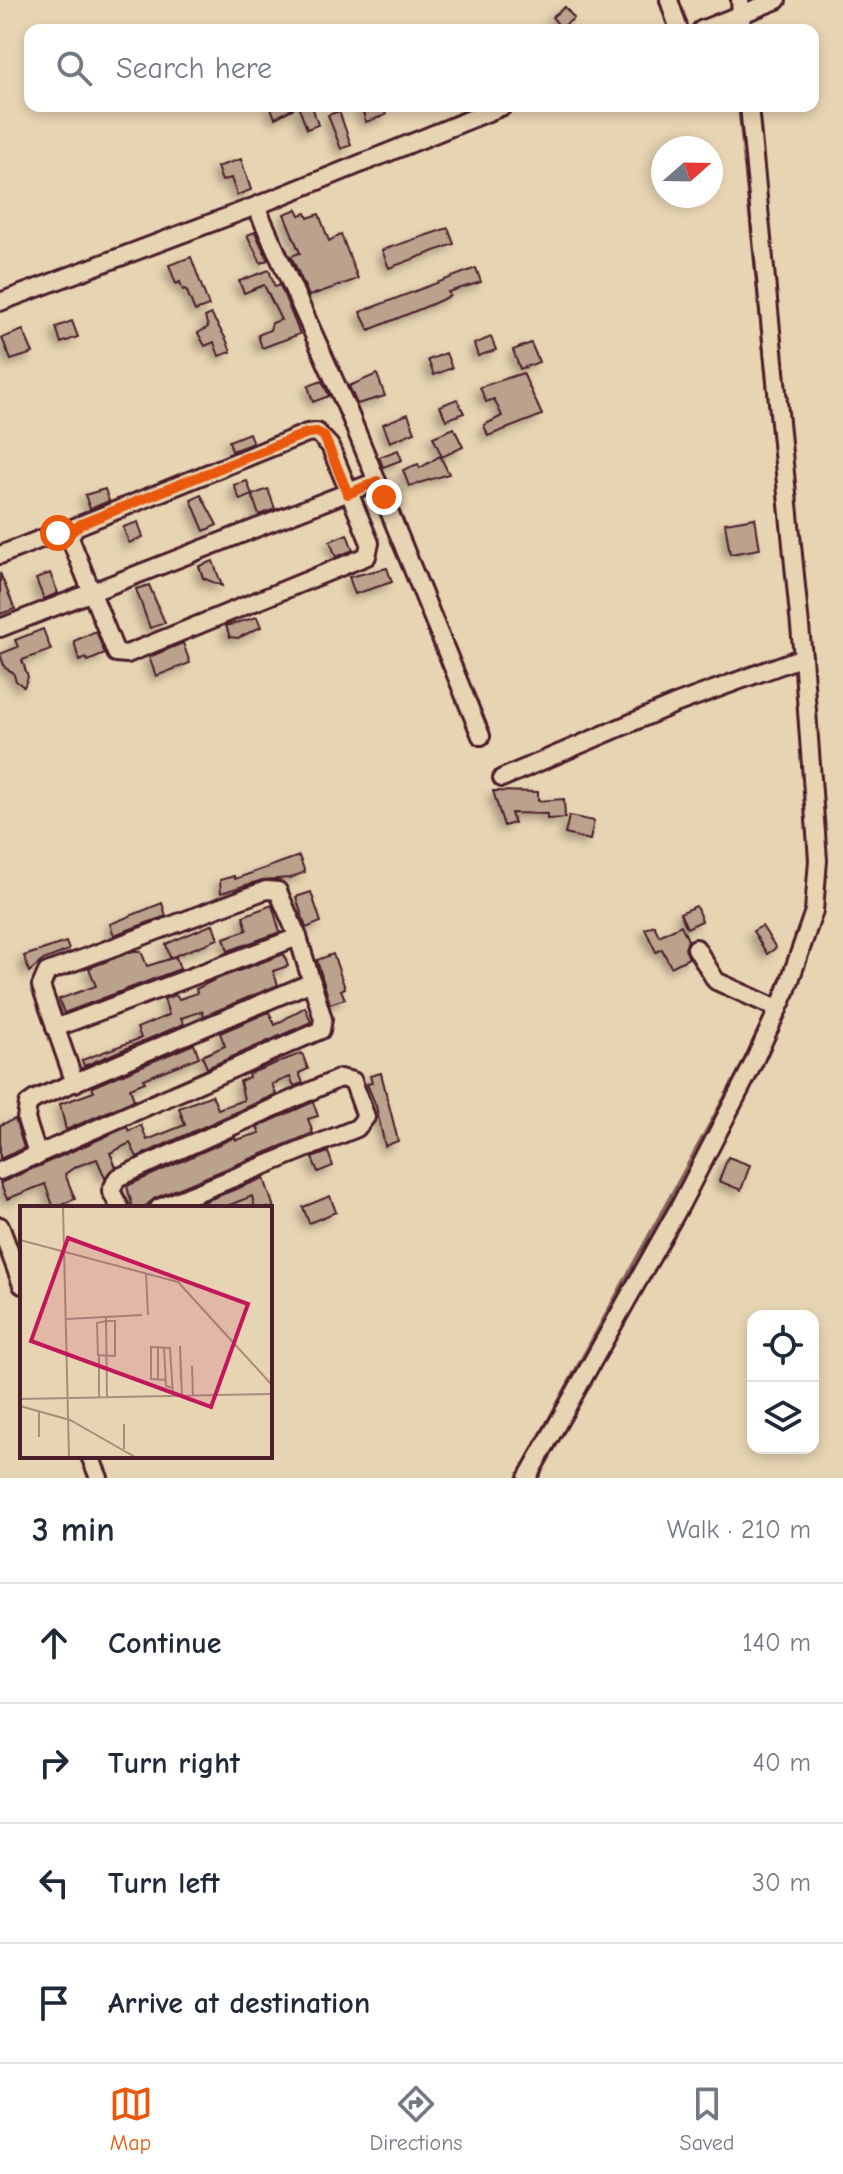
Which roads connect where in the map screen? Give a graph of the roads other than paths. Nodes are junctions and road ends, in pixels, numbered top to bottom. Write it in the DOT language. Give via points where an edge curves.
graph roads {
  1 [pos="669,0"];
  2 [pos="777,0"];
  3 [pos="741,15"];
  4 [pos="677,24"];
  5 [pos="717,24"];
  6 [pos="488,112"];
  7 [pos="750,112"];
  8 [pos="256,206"];
  9 [pos="0,302"];
  10 [pos="377,481"];
  11 [pos="348,494"];
  12 [pos="71,532"];
  13 [pos="0,555"];
  14 [pos="90,593"];
  15 [pos="0,628"];
  16 [pos="803,657"];
  17 [pos="481,736"];
  18 [pos="502,778"];
  19 [pos="298,937"];
  20 [pos="696,948"];
  21 [pos="312,982"];
  22 [pos="778,1009"];
  23 [pos="55,1028"];
  24 [pos="75,1083"];
  25 [pos="38,1156"];
  26 [pos="0,1171"];
  27 [pos="113,1206"];
  28 [pos="164,1206"];
  29 [pos="0,1226"];
  30 [pos="14,1241"];
  31 [pos="20,1274"];
  32 [pos="91,1458"];
  33 [pos="99,1478"];
  34 [pos="527,1478"];
  1 -- 4 [label="street"];
  2 -- 3 [label="street"];
  3 -- 5 [label="street"];
  6 -- 8 [label="street"];
  7 -- 16 [label="street"];
  8 -- 9 [label="street"];
  8 -- 10 [label="street"];
  10 -- 11 [label="street"];
  10 -- 17 [label="street"];
  11 -- 12 [label="street" via="324,436 307,433"];
  11 -- 14 [label="street"];
  11 -- 14 [label="street" via="370,543 367,556 127,654 116,653"];
  12 -- 13 [label="street"];
  12 -- 14 [label="street"];
  14 -- 15 [label="street"];
  16 -- 18 [label="street" via="675,704"];
  16 -- 22 [label="street" via="818,882 803,949"];
  19 -- 21 [label="street"];
  19 -- 23 [label="street"];
  19 -- 23 [label="street" via="283,897 273,889 116,946 47,972 41,986"];
  20 -- 22 [label="street" via="716,981"];
  21 -- 24 [label="street"];
  21 -- 25 [label="street" via="321,1030"];
  22 -- 34 [label="street" via="681,1204"];
  23 -- 24 [label="street"];
  24 -- 25 [label="street" via="28,1104 26,1119"];
  25 -- 26 [label="street"];
  27 -- 28 [label="street" via="111,1186 117,1178 340,1078 353,1081 366,1117 357,1128"];
  29 -- 30 [label="street"];
  30 -- 31 [label="street"];
  32 -- 33 [label="street"];
}
